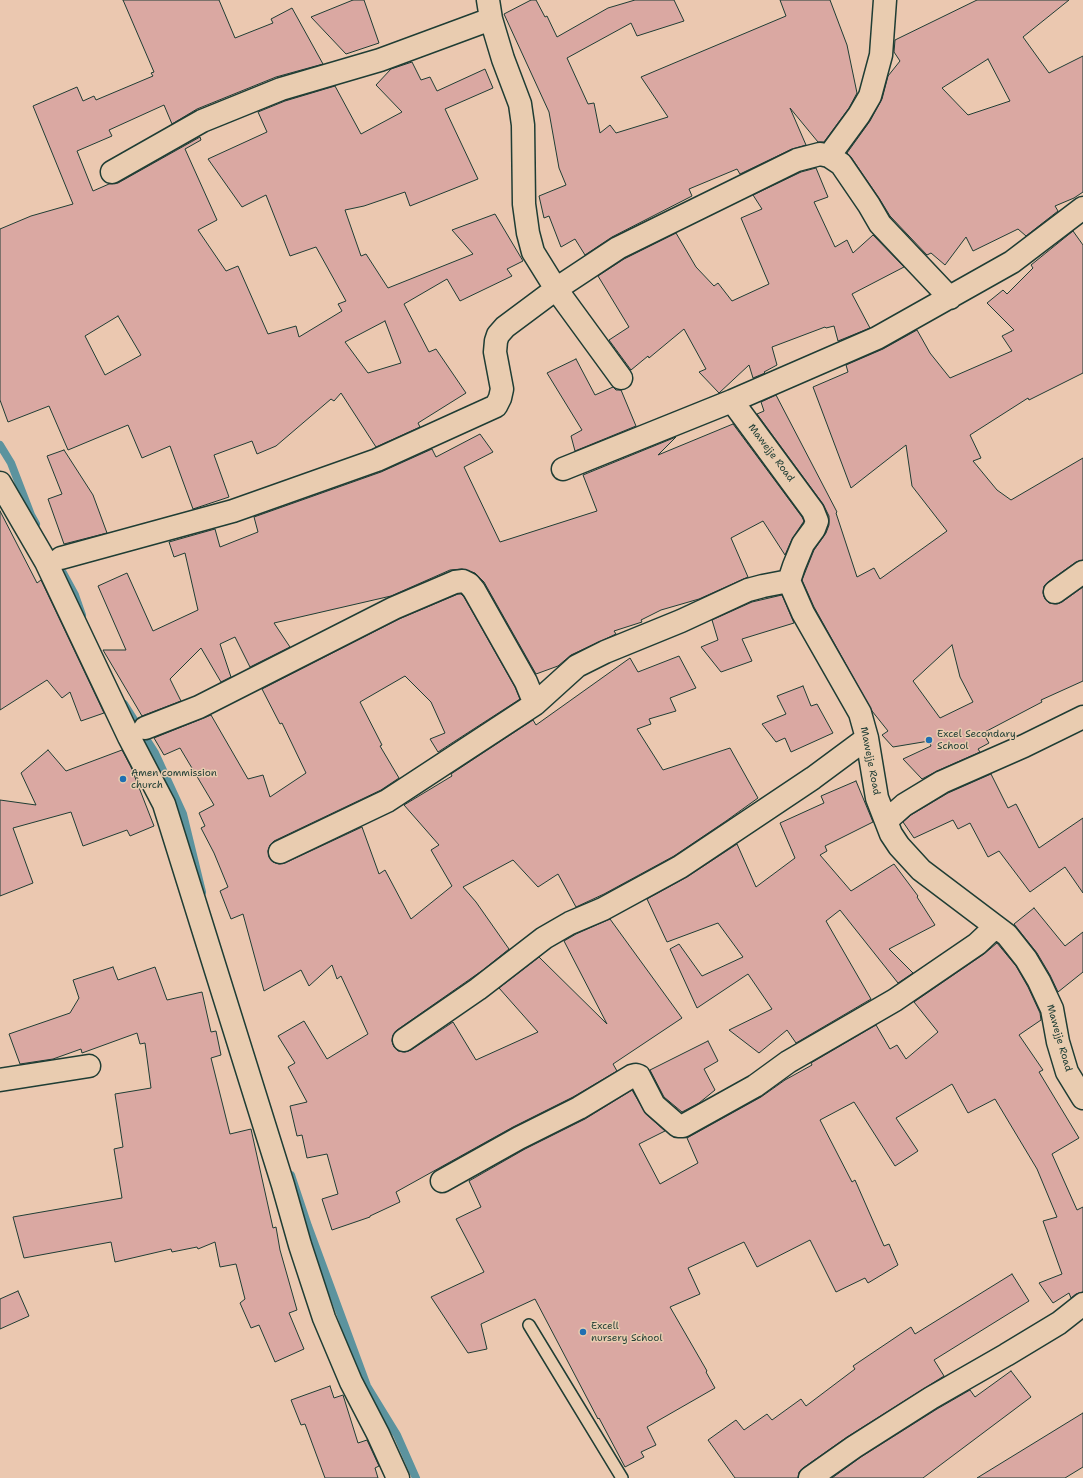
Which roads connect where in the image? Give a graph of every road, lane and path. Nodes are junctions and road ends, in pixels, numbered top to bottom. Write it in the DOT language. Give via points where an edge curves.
graph roads {
  1 [pos="884,0"];
  2 [pos="490,10"];
  3 [pos="829,156"];
  4 [pos="112,172"];
  5 [pos="1082,210"];
  6 [pos="556,288"];
  7 [pos="950,298"];
  8 [pos="621,378"];
  9 [pos="732,401"];
  10 [pos="563,469"];
  11 [pos="0,483"];
  12 [pos="61,558"];
  13 [pos="1083,572"];
  14 [pos="789,581"];
  15 [pos="1055,592"];
  16 [pos="535,704"];
  17 [pos="1083,716"];
  18 [pos="145,728"];
  19 [pos="868,738"];
  20 [pos="886,821"];
  21 [pos="280,852"];
  22 [pos="995,927"];
  23 [pos="404,1040"];
  24 [pos="89,1066"];
  25 [pos="0,1080"];
  26 [pos="1083,1098"];
  27 [pos="442,1181"];
  28 [pos="1083,1304"];
  29 [pos="529,1326"];
  30 [pos="398,1478"];
  31 [pos="622,1478"];
  32 [pos="810,1478"];
  1 -- 3 [label="street" via="881,55 870,96"];
  2 -- 4 [label="street" via="380,60 281,89 202,122"];
  2 -- 6 [label="street" via="503,59 520,104 523,125 524,204 528,233 533,252"];
  3 -- 6 [label="street" via="820,154 797,160 768,174 618,248"];
  3 -- 7 [label="street" via="841,164 880,224"];
  5 -- 7 [label="street" via="1012,262"];
  6 -- 8 [label="street"];
  6 -- 12 [label="street" via="498,335 495,352 502,389 496,406 377,460 233,510"];
  7 -- 9 [label="street" via="878,338"];
  9 -- 10 [label="street"];
  9 -- 14 [label="street, Mawejje Road" via="815,516 814,529 804,544"];
  11 -- 30 [label="street" via="46,562 129,738 164,804 324,1318 351,1382"];
  13 -- 15 [label="street"];
  14 -- 16 [label="street" via="748,590 584,662"];
  14 -- 19 [label="street, Mawejje Road" via="803,613 860,713"];
  16 -- 18 [label="street" via="526,682 474,590 463,581 454,582 394,608 199,707"];
  16 -- 21 [label="street" via="387,801"];
  17 -- 20 [label="street" via="1024,746 942,782 904,805"];
  19 -- 20 [label="street, Mawejje Road" via="877,798"];
  19 -- 23 [label="street" via="680,867 544,938 478,989"];
  20 -- 22 [label="street, Mawejje Road" via="899,846 921,870"];
  22 -- 26 [label="street, Mawejje Road" via="1012,941 1039,981 1052,1009 1058,1042 1068,1072"];
  22 -- 27 [label="street" via="977,944 895,1000 788,1062 755,1086 693,1122 678,1126 654,1105 639,1076 636,1075 580,1108 519,1138"];
  24 -- 25 [label="street"];
  28 -- 32 [label="street" via="1059,1323 925,1402"];
  29 -- 31 [label="lane"];
}
